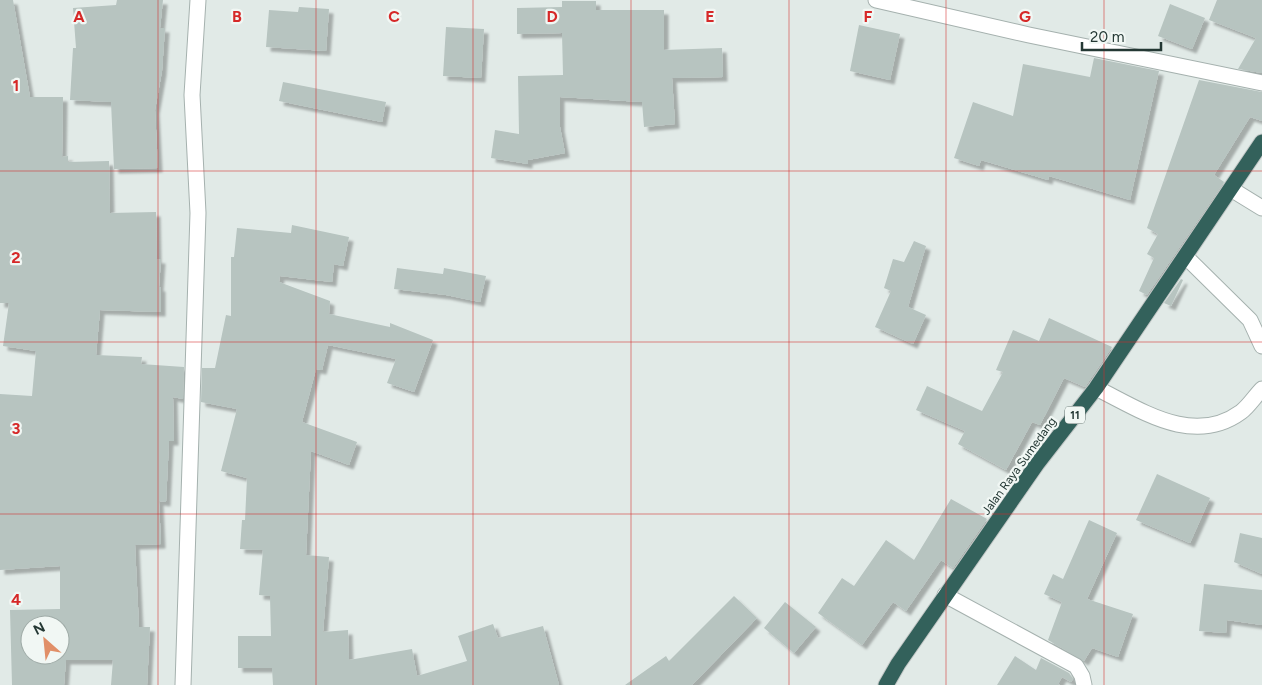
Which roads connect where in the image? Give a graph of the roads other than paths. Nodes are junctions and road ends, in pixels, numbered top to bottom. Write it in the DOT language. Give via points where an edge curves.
graph roads {
  1 [pos="198,0"];
  2 [pos="876,0"];
  3 [pos="1262,83"];
  4 [pos="1262,142"];
  5 [pos="1231,189"];
  6 [pos="1262,208"];
  7 [pos="1186,257"];
  8 [pos="1262,346"];
  9 [pos="1096,388"];
  10 [pos="1262,389"];
  11 [pos="945,595"];
  12 [pos="183,685"];
  13 [pos="886,685"];
  14 [pos="1084,685"];
  1 -- 12 [label="street" via="192,95 198,213"];
  2 -- 3 [label="street"];
  4 -- 5 [label="highway, Jalan Raya Sumedang / 11"];
  5 -- 6 [label="street"];
  5 -- 7 [label="highway, Jalan Raya Sumedang / 11"];
  7 -- 8 [label="street" via="1250,320"];
  7 -- 9 [label="highway, Jalan Raya Sumedang / 11"];
  9 -- 10 [label="street" via="1166,422 1204,428 1241,412"];
  9 -- 11 [label="highway, Jalan Raya Sumedang / 11" via="1037,464"];
  11 -- 13 [label="highway, Jalan Raya Sumedang / 11"];
  11 -- 14 [label="street" via="1076,666"];
}
